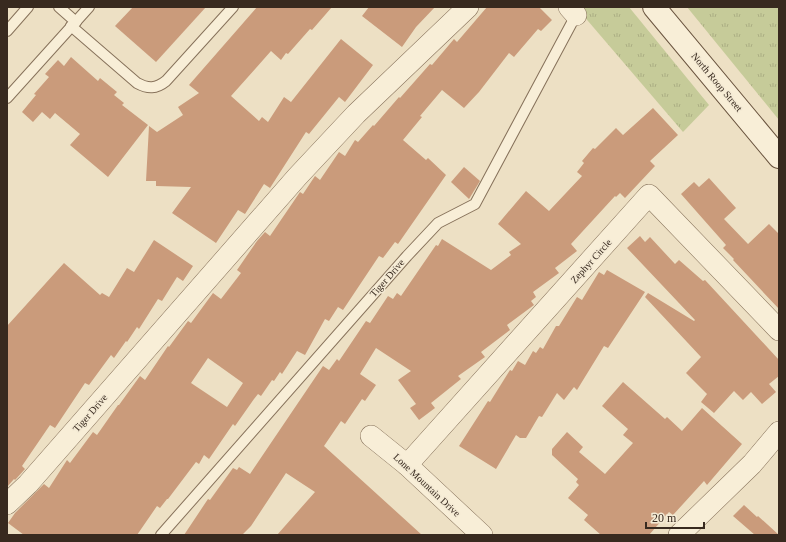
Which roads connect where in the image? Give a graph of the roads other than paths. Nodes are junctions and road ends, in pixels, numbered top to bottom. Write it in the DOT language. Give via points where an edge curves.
graph roads {
  1 [pos="28,7"];
  2 [pos="59,7"];
  3 [pos="89,7"];
  4 [pos="234,7"];
  5 [pos="468,7"];
  6 [pos="654,7"];
  7 [pos="573,11"];
  8 [pos="74,24"];
  9 [pos="7,31"];
  10 [pos="7,98"];
  11 [pos="779,157"];
  12 [pos="779,330"];
  13 [pos="779,432"];
  14 [pos="371,436"];
  15 [pos="407,465"];
  16 [pos="7,504"];
  17 [pos="161,535"];
  18 [pos="482,535"];
  19 [pos="679,535"];
  1 -- 9 [label="lane"];
  2 -- 8 [label="lane"];
  3 -- 8 [label="lane"];
  4 -- 8 [label="lane" via="166,81 152,88 137,84"];
  5 -- 16 [label="street, Tiger Drive" via="345,126 297,177 28,484"];
  6 -- 11 [label="main road, North Roop Street"];
  7 -- 17 [label="lane, Tiger Drive" via="476,204 438,223"];
  8 -- 10 [label="lane"];
  12 -- 15 [label="street, Zephyr Circle" via="650,195"];
  13 -- 19 [label="street" via="752,464"];
  14 -- 15 [label="street, Lone Mountain Drive"];
  15 -- 18 [label="street, Lone Mountain Drive"];
}
